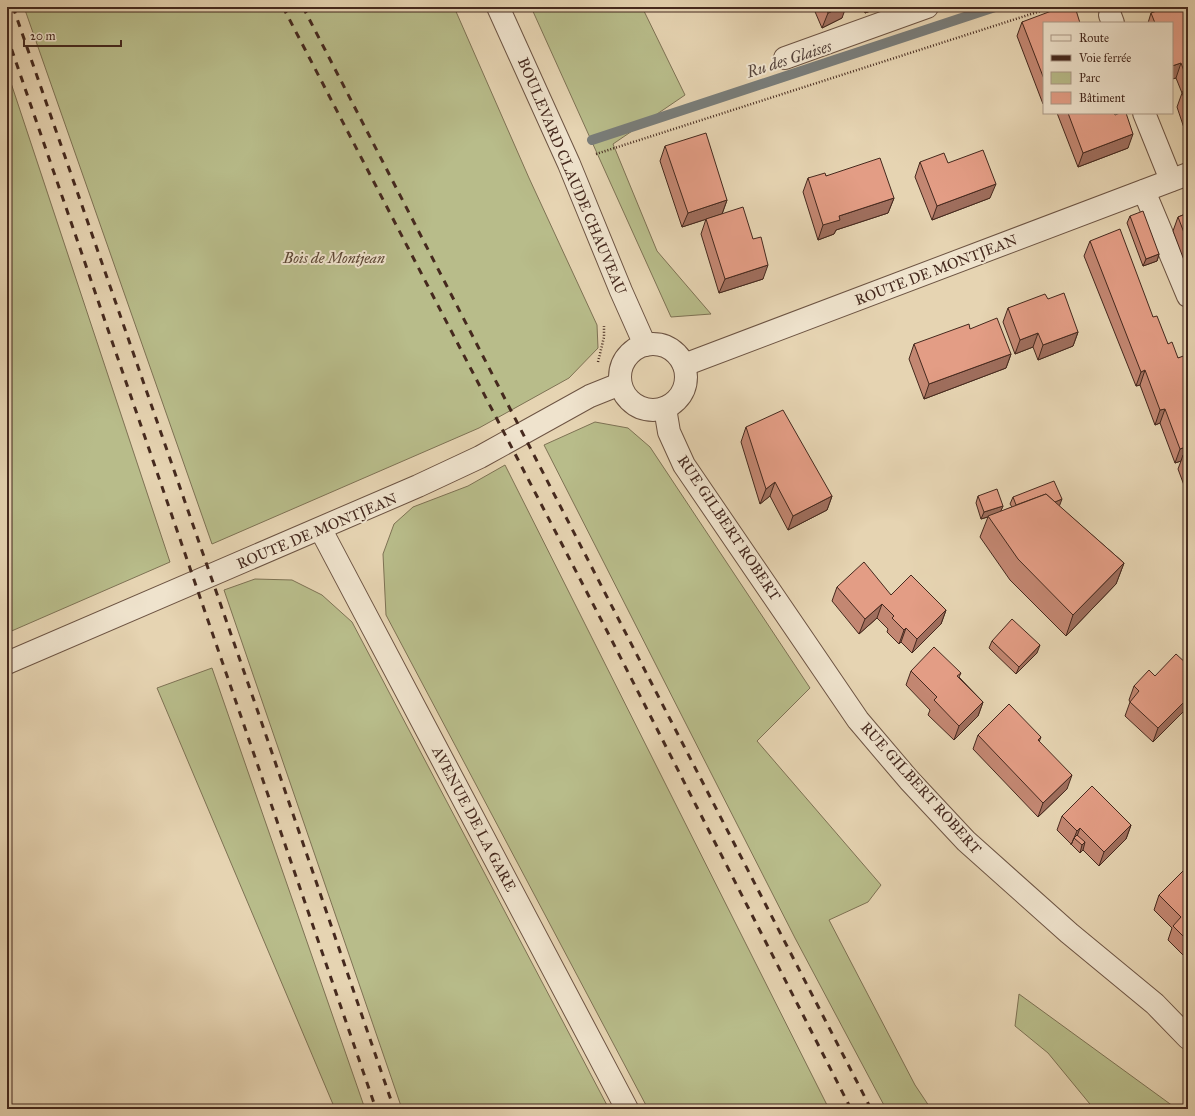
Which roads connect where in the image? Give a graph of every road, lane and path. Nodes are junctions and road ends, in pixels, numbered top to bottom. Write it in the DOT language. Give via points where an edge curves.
graph roads {
  1 [pos="498,7"];
  2 [pos="927,7"];
  3 [pos="1052,7"];
  4 [pos="785,58"];
  5 [pos="1145,114"];
  6 [pos="569,164"];
  7 [pos="1180,177"];
  8 [pos="1144,191"];
  9 [pos="1188,296"];
  10 [pos="645,345"];
  11 [pos="684,365"];
  12 [pos="620,384"];
  13 [pos="665,408"];
  14 [pos="320,530"];
  15 [pos="7,663"];
  16 [pos="1188,1038"];
  17 [pos="627,1109"];
  1 -- 6 [label="street, BOULEVARD CLAUDE CHAUVEAU"];
  2 -- 4 [label="street"];
  3 -- 6 [label="path"];
  5 -- 7 [label="street"];
  6 -- 10 [label="street, BOULEVARD CLAUDE CHAUVEAU"];
  7 -- 8 [label="street, ROUTE DE MONTJEAN"];
  8 -- 9 [label="street"];
  8 -- 11 [label="street, ROUTE DE MONTJEAN"];
  10 -- 11 [label="street" via="657,344 668,348 678,355"];
  10 -- 12 [label="street" via="634,350 625,359 620,371"];
  11 -- 13 [label="street" via="686,378 683,391 676,401"];
  12 -- 13 [label="street" via="624,395 632,403 654,410"];
  12 -- 14 [label="street, ROUTE DE MONTJEAN" via="590,396 425,483"];
  13 -- 16 [label="street, RUE GILBERT ROBERT" via="669,432 684,465 858,720 966,841 1069,933 1155,1004"];
  14 -- 15 [label="street, ROUTE DE MONTJEAN"];
  14 -- 17 [label="street, AVENUE DE LA GARE"];
}
